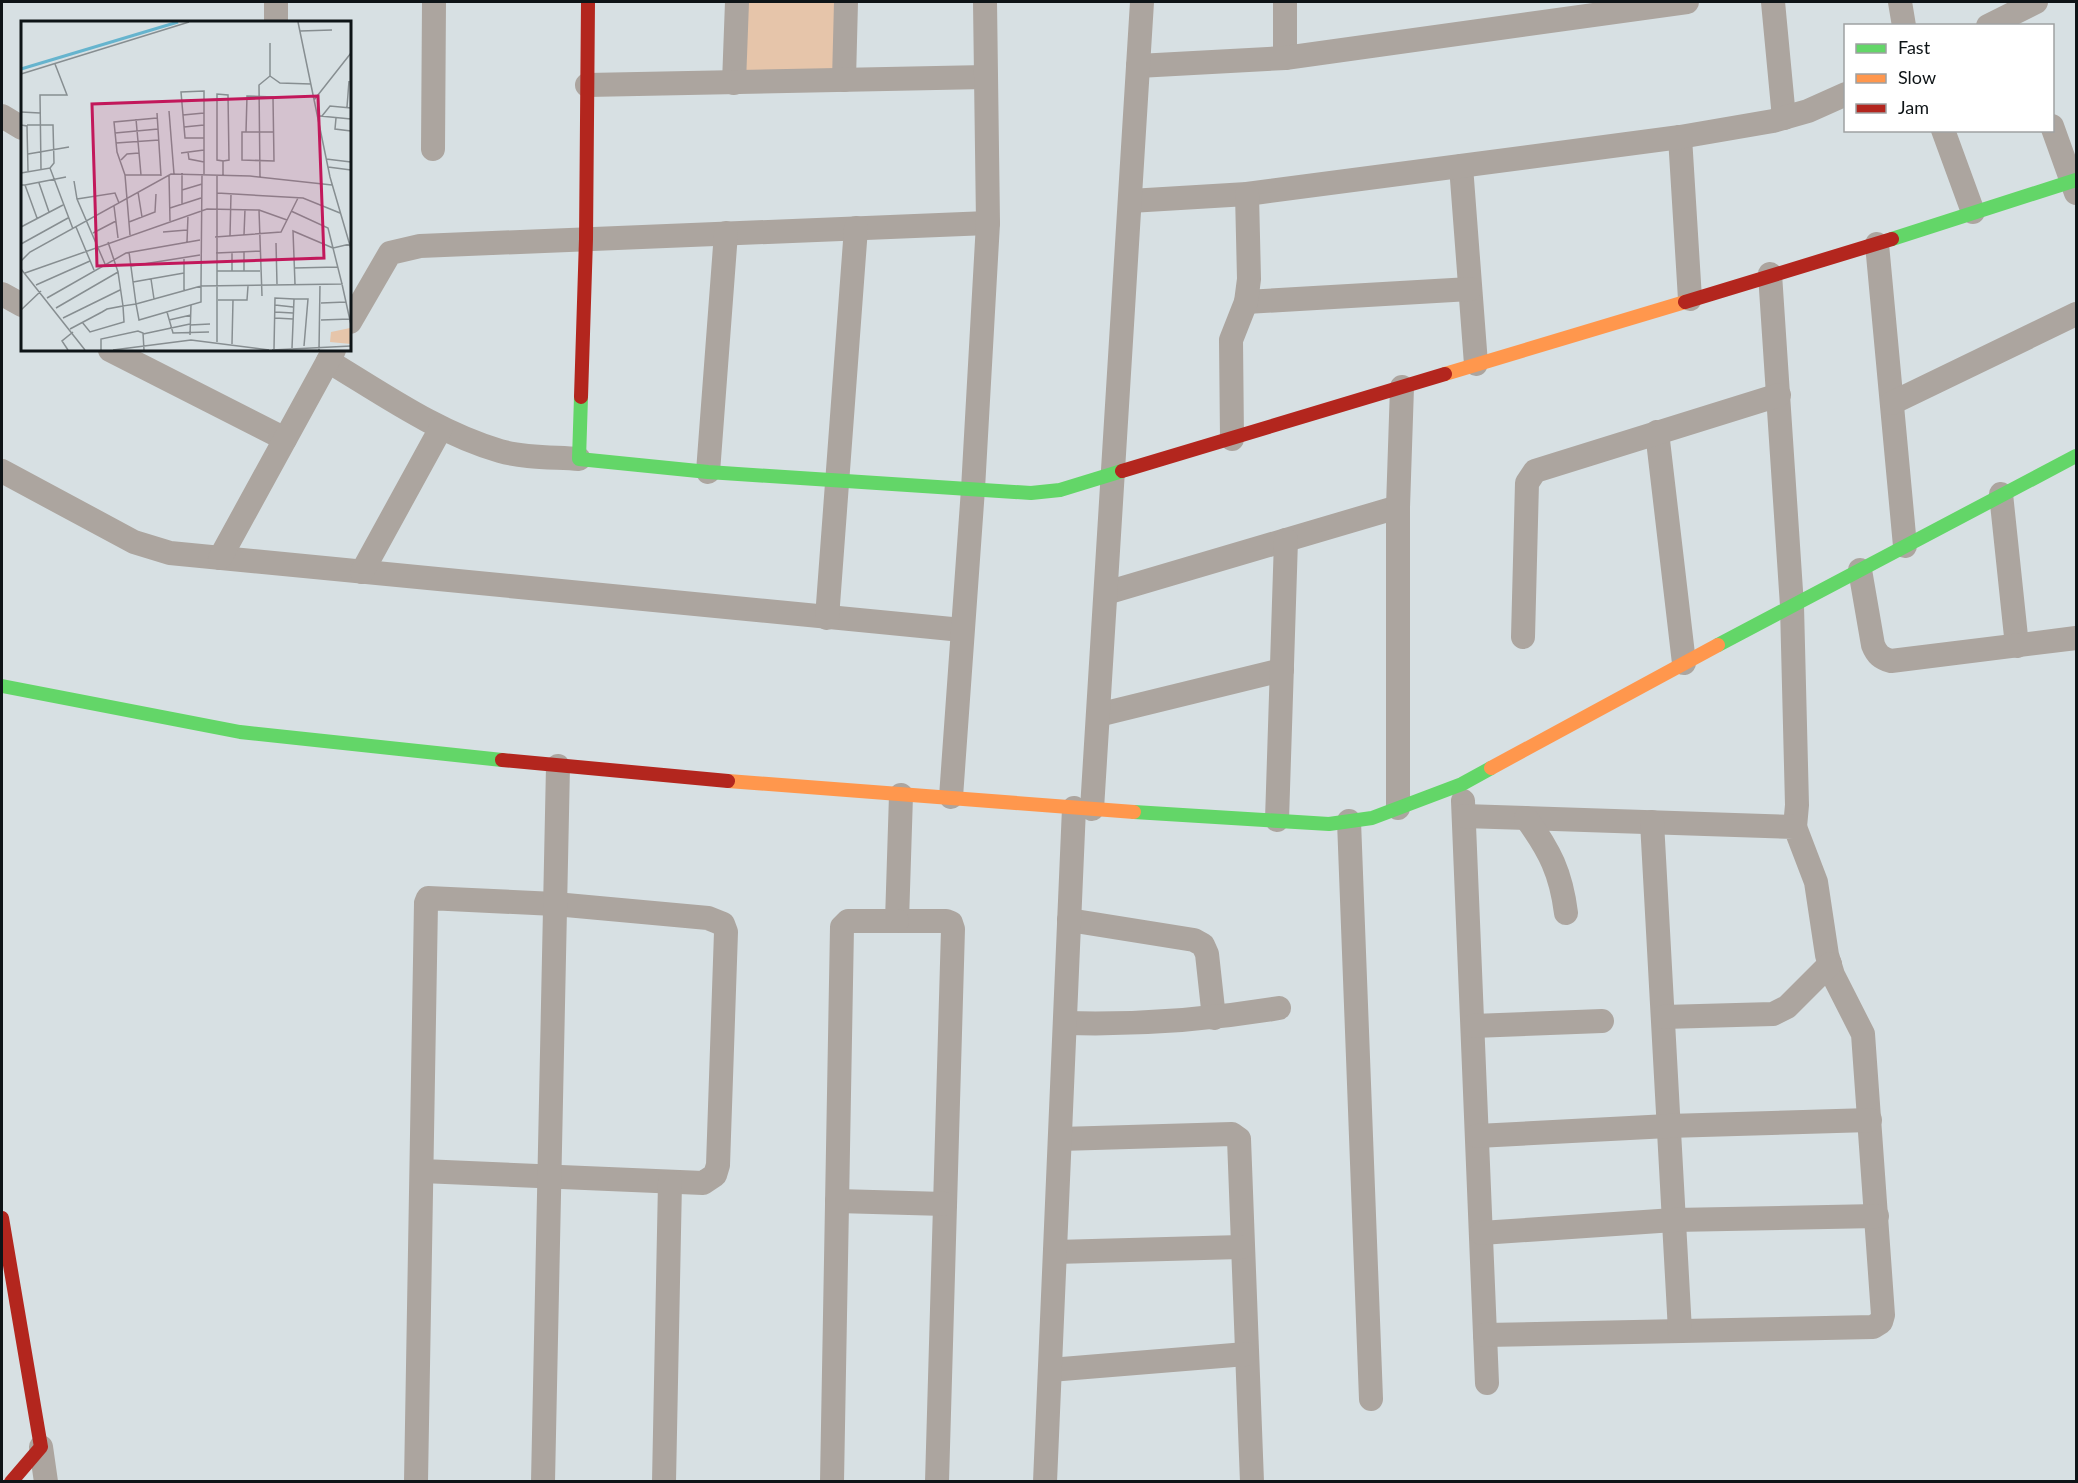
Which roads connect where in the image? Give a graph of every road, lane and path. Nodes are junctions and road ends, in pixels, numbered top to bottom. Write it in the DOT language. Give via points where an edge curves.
graph roads {
  1 [pos="276,2"];
  2 [pos="434,2"];
  3 [pos="588,2"];
  4 [pos="737,2"];
  5 [pos="846,2"];
  6 [pos="985,2"];
  7 [pos="1142,2"];
  8 [pos="1286,2"];
  9 [pos="1687,2"];
  10 [pos="1773,2"];
  11 [pos="1900,2"];
  12 [pos="2036,2"];
  13 [pos="2012,20"];
  14 [pos="276,21"];
  15 [pos="1904,24"];
  16 [pos="1996,24"];
  17 [pos="1285,58"];
  18 [pos="1138,66"];
  19 [pos="986,77"];
  20 [pos="844,80"];
  21 [pos="734,82"];
  22 [pos="587,86"];
  23 [pos="1844,94"];
  24 [pos="2,116"];
  25 [pos="1784,118"];
  26 [pos="21,127"];
  27 [pos="2054,131"];
  28 [pos="1944,132"];
  29 [pos="1680,137"];
  30 [pos="433,149"];
  31 [pos="1461,166"];
  32 [pos="2075,185"];
  33 [pos="1247,194"];
  34 [pos="1130,201"];
  35 [pos="1973,212"];
  36 [pos="988,223"];
  37 [pos="856,228"];
  38 [pos="726,233"];
  39 [pos="586,239"];
  40 [pos="1877,244"];
  41 [pos="1770,274"];
  42 [pos="1470,289"];
  43 [pos="2,294"];
  44 [pos="1690,299"];
  45 [pos="1246,302"];
  46 [pos="21,304"];
  47 [pos="352,311"];
  48 [pos="2076,314"];
  49 [pos="112,351"];
  50 [pos="331,355"];
  51 [pos="1476,364"];
  52 [pos="1402,387"];
  53 [pos="1779,395"];
  54 [pos="1892,403"];
  55 [pos="441,428"];
  56 [pos="1657,432"];
  57 [pos="285,439"];
  58 [pos="1232,439"];
  59 [pos="2076,456"];
  60 [pos="579,459"];
  61 [pos="2,471"];
  62 [pos="708,472"];
  63 [pos="1114,475"];
  64 [pos="837,480"];
  65 [pos="973,489"];
  66 [pos="2001,494"];
  67 [pos="1398,507"];
  68 [pos="1286,540"];
  69 [pos="1905,546"];
  70 [pos="220,558"];
  71 [pos="1860,570"];
  72 [pos="362,572"];
  73 [pos="1106,593"];
  74 [pos="1792,606"];
  75 [pos="827,618"];
  76 [pos="962,630"];
  77 [pos="1523,637"];
  78 [pos="2076,638"];
  79 [pos="2017,646"];
  80 [pos="1684,663"];
  81 [pos="1282,670"];
  82 [pos="2,686"];
  83 [pos="1098,715"];
  84 [pos="558,766"];
  85 [pos="1462,784"];
  86 [pos="901,795"];
  87 [pos="951,797"];
  88 [pos="1398,808"];
  89 [pos="1083,809"];
  90 [pos="1464,816"];
  91 [pos="1526,818"];
  92 [pos="1277,820"];
  93 [pos="1349,821"];
  94 [pos="1652,822"];
  95 [pos="1795,827"];
  96 [pos="555,904"];
  97 [pos="1566,913"];
  98 [pos="1069,920"];
  99 [pos="897,921"];
  100 [pos="1830,964"];
  101 [pos="1279,1008"];
  102 [pos="1663,1017"];
  103 [pos="1214,1018"];
  104 [pos="1602,1022"];
  105 [pos="1065,1023"];
  106 [pos="1473,1026"];
  107 [pos="1870,1120"];
  108 [pos="1668,1126"];
  109 [pos="1477,1136"];
  110 [pos="1060,1138"];
  111 [pos="422,1171"];
  112 [pos="549,1177"];
  113 [pos="670,1182"];
  114 [pos="837,1201"];
  115 [pos="945,1204"];
  116 [pos="1877,1216"];
  117 [pos="2,1218"];
  118 [pos="1674,1220"];
  119 [pos="1481,1233"];
  120 [pos="1241,1247"];
  121 [pos="1055,1252"];
  122 [pos="9,1306"];
  123 [pos="1680,1331"];
  124 [pos="1485,1335"];
  125 [pos="1246,1354"];
  126 [pos="1050,1370"];
  127 [pos="1487,1383"];
  128 [pos="1371,1399"];
  129 [pos="40,1447"];
  130 [pos="11,1482"];
  131 [pos="46,1482"];
  132 [pos="416,1482"];
  133 [pos="543,1482"];
  134 [pos="664,1482"];
  135 [pos="832,1482"];
  136 [pos="937,1482"];
  137 [pos="1045,1482"];
  138 [pos="1251,1482"];
  1 -- 14 [label="street"];
  2 -- 30 [label="street"];
  3 -- 22 [label="street"];
  4 -- 21 [label="street"];
  5 -- 20 [label="street"];
  6 -- 19 [label="street"];
  7 -- 18 [label="street"];
  8 -- 17 [label="street"];
  9 -- 17 [label="street"];
  10 -- 25 [label="street"];
  11 -- 15 [label="street"];
  12 -- 13 [label="street"];
  13 -- 16 [label="street"];
  17 -- 18 [label="street"];
  18 -- 34 [label="street"];
  19 -- 20 [label="street"];
  19 -- 36 [label="street"];
  20 -- 21 [label="street"];
  21 -- 22 [label="street"];
  22 -- 39 [label="street"];
  23 -- 25 [label="street"];
  24 -- 26 [label="street"];
  25 -- 29 [label="street"];
  27 -- 32 [label="street"];
  28 -- 35 [label="street"];
  29 -- 31 [label="street"];
  29 -- 44 [label="street"];
  31 -- 33 [label="street"];
  31 -- 42 [label="street"];
  32 -- 35 [label="street"];
  33 -- 34 [label="street"];
  33 -- 45 [label="street"];
  34 -- 63 [label="street"];
  35 -- 40 [label="street"];
  36 -- 37 [label="street"];
  36 -- 65 [label="street"];
  37 -- 38 [label="street"];
  37 -- 64 [label="street"];
  38 -- 39 [label="street"];
  38 -- 62 [label="street"];
  39 -- 47 [label="street" via="399,250 383,261"];
  39 -- 60 [label="street"];
  40 -- 41 [label="street"];
  40 -- 54 [label="street"];
  41 -- 44 [label="street"];
  41 -- 53 [label="street"];
  42 -- 45 [label="street"];
  42 -- 51 [label="street"];
  43 -- 46 [label="street"];
  44 -- 51 [label="street"];
  45 -- 58 [label="street" via="1232,340"];
  48 -- 54 [label="street"];
  49 -- 57 [label="street"];
  50 -- 55 [label="street"];
  50 -- 57 [label="street"];
  51 -- 52 [label="street"];
  52 -- 58 [label="street"];
  52 -- 67 [label="street"];
  53 -- 56 [label="street"];
  53 -- 74 [label="street"];
  54 -- 69 [label="street"];
  55 -- 60 [label="street" via="502,451"];
  55 -- 72 [label="street"];
  56 -- 77 [label="street" via="1534,471 1529,477"];
  56 -- 80 [label="street"];
  57 -- 70 [label="street"];
  58 -- 63 [label="street"];
  59 -- 66 [label="street"];
  60 -- 62 [label="street"];
  61 -- 70 [label="street" via="134,542 170,553"];
  62 -- 64 [label="street"];
  63 -- 65 [label="street" via="1042,492"];
  63 -- 73 [label="street"];
  64 -- 65 [label="street"];
  64 -- 75 [label="street"];
  65 -- 76 [label="street"];
  66 -- 69 [label="street"];
  66 -- 79 [label="street"];
  67 -- 68 [label="street"];
  67 -- 88 [label="street"];
  68 -- 73 [label="street"];
  68 -- 81 [label="street"];
  69 -- 71 [label="street"];
  70 -- 72 [label="street"];
  71 -- 74 [label="street"];
  71 -- 79 [label="street" via="1873,645 1883,658 1891,661"];
  72 -- 75 [label="street"];
  73 -- 83 [label="street"];
  74 -- 80 [label="street"];
  74 -- 95 [label="street"];
  75 -- 76 [label="street"];
  76 -- 87 [label="street"];
  78 -- 79 [label="street"];
  80 -- 85 [label="street"];
  81 -- 83 [label="street"];
  81 -- 92 [label="street"];
  82 -- 84 [label="street" via="240,732"];
  83 -- 89 [label="street"];
  84 -- 86 [label="street"];
  84 -- 96 [label="street"];
  85 -- 88 [label="street"];
  85 -- 90 [label="street"];
  86 -- 87 [label="street"];
  86 -- 99 [label="street"];
  87 -- 89 [label="street"];
  88 -- 93 [label="street"];
  89 -- 92 [label="street"];
  89 -- 98 [label="street"];
  90 -- 91 [label="street"];
  90 -- 106 [label="street"];
  91 -- 94 [label="street"];
  91 -- 97 [label="street" via="1548,849 1559,874"];
  92 -- 93 [label="street" via="1329,824"];
  93 -- 128 [label="street"];
  94 -- 95 [label="street"];
  94 -- 102 [label="street"];
  95 -- 100 [label="street" via="1816,882"];
  96 -- 111 [label="street" via="428,898"];
  96 -- 112 [label="street"];
  96 -- 113 [label="street" via="708,918 723,924 726,932 718,1165 715,1175 703,1183"];
  98 -- 103 [label="street" via="1194,940 1203,945"];
  98 -- 105 [label="street"];
  99 -- 114 [label="street" via="848,921 842,927"];
  99 -- 115 [label="street" via="946,921 953,929"];
  100 -- 102 [label="street" via="1786,1007 1773,1014"];
  100 -- 107 [label="street" via="1863,1034"];
  101 -- 103 [label="street"];
  102 -- 108 [label="street"];
  103 -- 105 [label="street" via="1137,1024"];
  104 -- 106 [label="street"];
  105 -- 110 [label="street"];
  106 -- 109 [label="street"];
  107 -- 108 [label="street"];
  107 -- 116 [label="street"];
  108 -- 109 [label="street"];
  108 -- 118 [label="street"];
  109 -- 119 [label="street"];
  110 -- 120 [label="street" via="1236,1136"];
  110 -- 121 [label="street"];
  111 -- 112 [label="street"];
  111 -- 132 [label="street"];
  112 -- 113 [label="street"];
  112 -- 133 [label="street"];
  113 -- 134 [label="street"];
  114 -- 115 [label="street"];
  114 -- 135 [label="street"];
  115 -- 136 [label="street"];
  116 -- 118 [label="street"];
  116 -- 123 [label="street" via="1883,1315 1873,1327"];
  117 -- 122 [label="street"];
  118 -- 119 [label="street"];
  118 -- 123 [label="street"];
  119 -- 124 [label="street"];
  120 -- 121 [label="street"];
  120 -- 125 [label="street"];
  121 -- 126 [label="street"];
  122 -- 129 [label="street"];
  123 -- 124 [label="street"];
  124 -- 127 [label="street"];
  125 -- 126 [label="street"];
  125 -- 138 [label="street"];
  126 -- 137 [label="street"];
  129 -- 130 [label="street"];
  129 -- 131 [label="street"];
}
